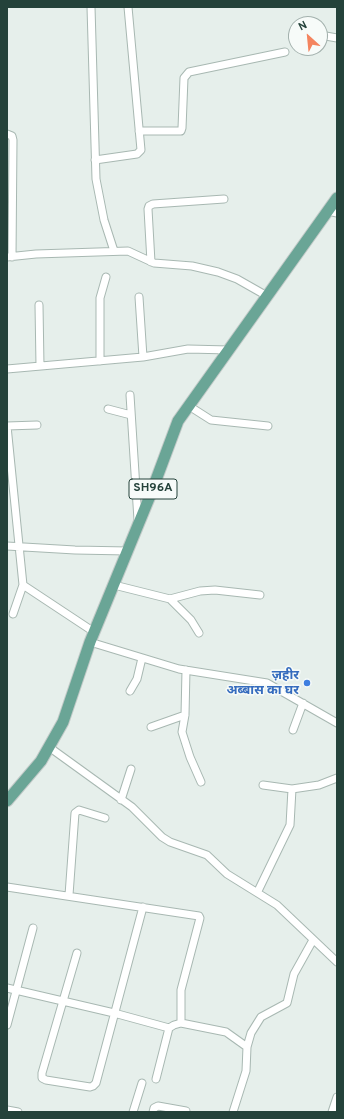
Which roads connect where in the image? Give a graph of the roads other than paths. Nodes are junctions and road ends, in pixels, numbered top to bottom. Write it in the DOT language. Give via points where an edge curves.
graph roads {
  1 [pos="91,7"];
  2 [pos="128,7"];
  3 [pos="285,52"];
  4 [pos="139,131"];
  5 [pos="7,134"];
  6 [pos="95,160"];
  7 [pos="337,198"];
  8 [pos="224,199"];
  9 [pos="332,212"];
  10 [pos="114,251"];
  11 [pos="9,257"];
  12 [pos="151,262"];
  13 [pos="106,277"];
  14 [pos="267,296"];
  15 [pos="139,297"];
  16 [pos="39,305"];
  17 [pos="228,350"];
  18 [pos="143,356"];
  19 [pos="100,361"];
  20 [pos="40,366"];
  21 [pos="7,369"];
  22 [pos="130,395"];
  23 [pos="188,406"];
  24 [pos="108,409"];
  25 [pos="131,415"];
  26 [pos="37,425"];
  27 [pos="7,426"];
  28 [pos="268,426"];
  29 [pos="138,524"];
  30 [pos="7,546"];
  31 [pos="17,546"];
  32 [pos="128,551"];
  33 [pos="22,585"];
  34 [pos="114,585"];
  35 [pos="260,595"];
  36 [pos="170,599"];
  37 [pos="13,614"];
  38 [pos="199,633"];
  39 [pos="92,637"];
  40 [pos="142,658"];
  41 [pos="186,670"];
  42 [pos="130,691"];
  43 [pos="303,703"];
  44 [pos="185,715"];
  45 [pos="337,723"];
  46 [pos="151,726"];
  47 [pos="293,730"];
  48 [pos="48,747"];
  49 [pos="131,769"];
  50 [pos="337,778"];
  51 [pos="201,782"];
  52 [pos="263,785"];
  53 [pos="292,789"];
  54 [pos="121,800"];
  55 [pos="7,801"];
  56 [pos="105,818"];
  57 [pos="7,887"];
  58 [pos="258,892"];
  59 [pos="68,895"];
  60 [pos="143,907"];
  61 [pos="32,928"];
  62 [pos="312,940"];
  63 [pos="77,953"];
  64 [pos="337,962"];
  65 [pos="7,988"];
  66 [pos="16,990"];
  67 [pos="63,1001"];
  68 [pos="114,1013"];
  69 [pos="181,1023"];
  70 [pos="7,1025"];
  71 [pos="169,1028"];
  72 [pos="247,1047"];
  73 [pos="156,1079"];
  74 [pos="142,1083"];
  75 [pos="337,1097"];
  76 [pos="7,1110"];
  77 [pos="186,1111"];
  78 [pos="18,1112"];
  79 [pos="133,1112"];
  80 [pos="152,1112"];
  81 [pos="233,1112"];
  82 [pos="332,1112"];
  1 -- 6 [label="street"];
  2 -- 4 [label="street"];
  3 -- 4 [label="street" via="189,72 184,78 181,131"];
  4 -- 6 [label="street" via="140,150 137,154"];
  5 -- 11 [label="street" via="12,136 13,140"];
  6 -- 10 [label="street" via="99,198"];
  7 -- 9 [label="main road, SH96A"];
  8 -- 12 [label="street" via="149,206"];
  9 -- 14 [label="main road, SH96A"];
  10 -- 11 [label="street"];
  10 -- 12 [label="street" via="132,252"];
  12 -- 14 [label="street" via="192,266 218,272 237,279"];
  13 -- 19 [label="street" via="100,298"];
  14 -- 17 [label="main road, SH96A"];
  15 -- 18 [label="street"];
  16 -- 20 [label="street"];
  17 -- 18 [label="street" via="188,349"];
  17 -- 23 [label="main road, SH96A"];
  18 -- 19 [label="street"];
  19 -- 20 [label="street"];
  20 -- 21 [label="street"];
  22 -- 25 [label="street"];
  23 -- 28 [label="street" via="211,420"];
  23 -- 29 [label="main road, SH96A" via="178,420"];
  24 -- 25 [label="street"];
  25 -- 29 [label="street"];
  26 -- 27 [label="street"];
  27 -- 31 [label="street"];
  29 -- 32 [label="main road, SH96A"];
  30 -- 31 [label="street"];
  31 -- 32 [label="street"];
  31 -- 33 [label="street"];
  32 -- 34 [label="main road, SH96A"];
  33 -- 37 [label="street"];
  33 -- 39 [label="street"];
  34 -- 36 [label="street"];
  34 -- 39 [label="main road, SH96A"];
  35 -- 36 [label="street" via="215,590"];
  36 -- 38 [label="street" via="191,620"];
  39 -- 40 [label="street"];
  39 -- 48 [label="main road, SH96A" via="63,722"];
  40 -- 41 [label="street"];
  40 -- 42 [label="street" via="137,680"];
  41 -- 43 [label="street" via="267,683"];
  41 -- 44 [label="street"];
  43 -- 45 [label="street"];
  43 -- 47 [label="street"];
  44 -- 46 [label="street"];
  44 -- 51 [label="street" via="182,732"];
  48 -- 54 [label="street"];
  48 -- 55 [label="main road, SH96A" via="41,761"];
  49 -- 54 [label="street"];
  50 -- 53 [label="street" via="319,785"];
  52 -- 53 [label="street"];
  53 -- 58 [label="street" via="290,826"];
  54 -- 58 [label="street" via="162,837 207,855 227,874"];
  56 -- 59 [label="street" via="79,810 75,813"];
  57 -- 59 [label="street"];
  58 -- 62 [label="street" via="277,905"];
  59 -- 60 [label="street"];
  60 -- 68 [label="street"];
  60 -- 69 [label="street" via="196,915 200,918 181,990"];
  61 -- 66 [label="street"];
  62 -- 64 [label="street"];
  62 -- 72 [label="street" via="294,974 288,1003 261,1017 251,1033"];
  63 -- 67 [label="street"];
  65 -- 66 [label="street"];
  66 -- 67 [label="street"];
  66 -- 70 [label="street"];
  67 -- 68 [label="street"];
  67 -- 68 [label="street" via="42,1073 42,1078 46,1080 94,1086"];
  68 -- 71 [label="street"];
  69 -- 71 [label="street"];
  69 -- 72 [label="street" via="226,1032"];
  71 -- 73 [label="street"];
  72 -- 81 [label="street" via="246,1071"];
  74 -- 79 [label="street"];
  75 -- 82 [label="street"];
  76 -- 78 [label="street"];
  77 -- 80 [label="street" via="158,1106"];
}
